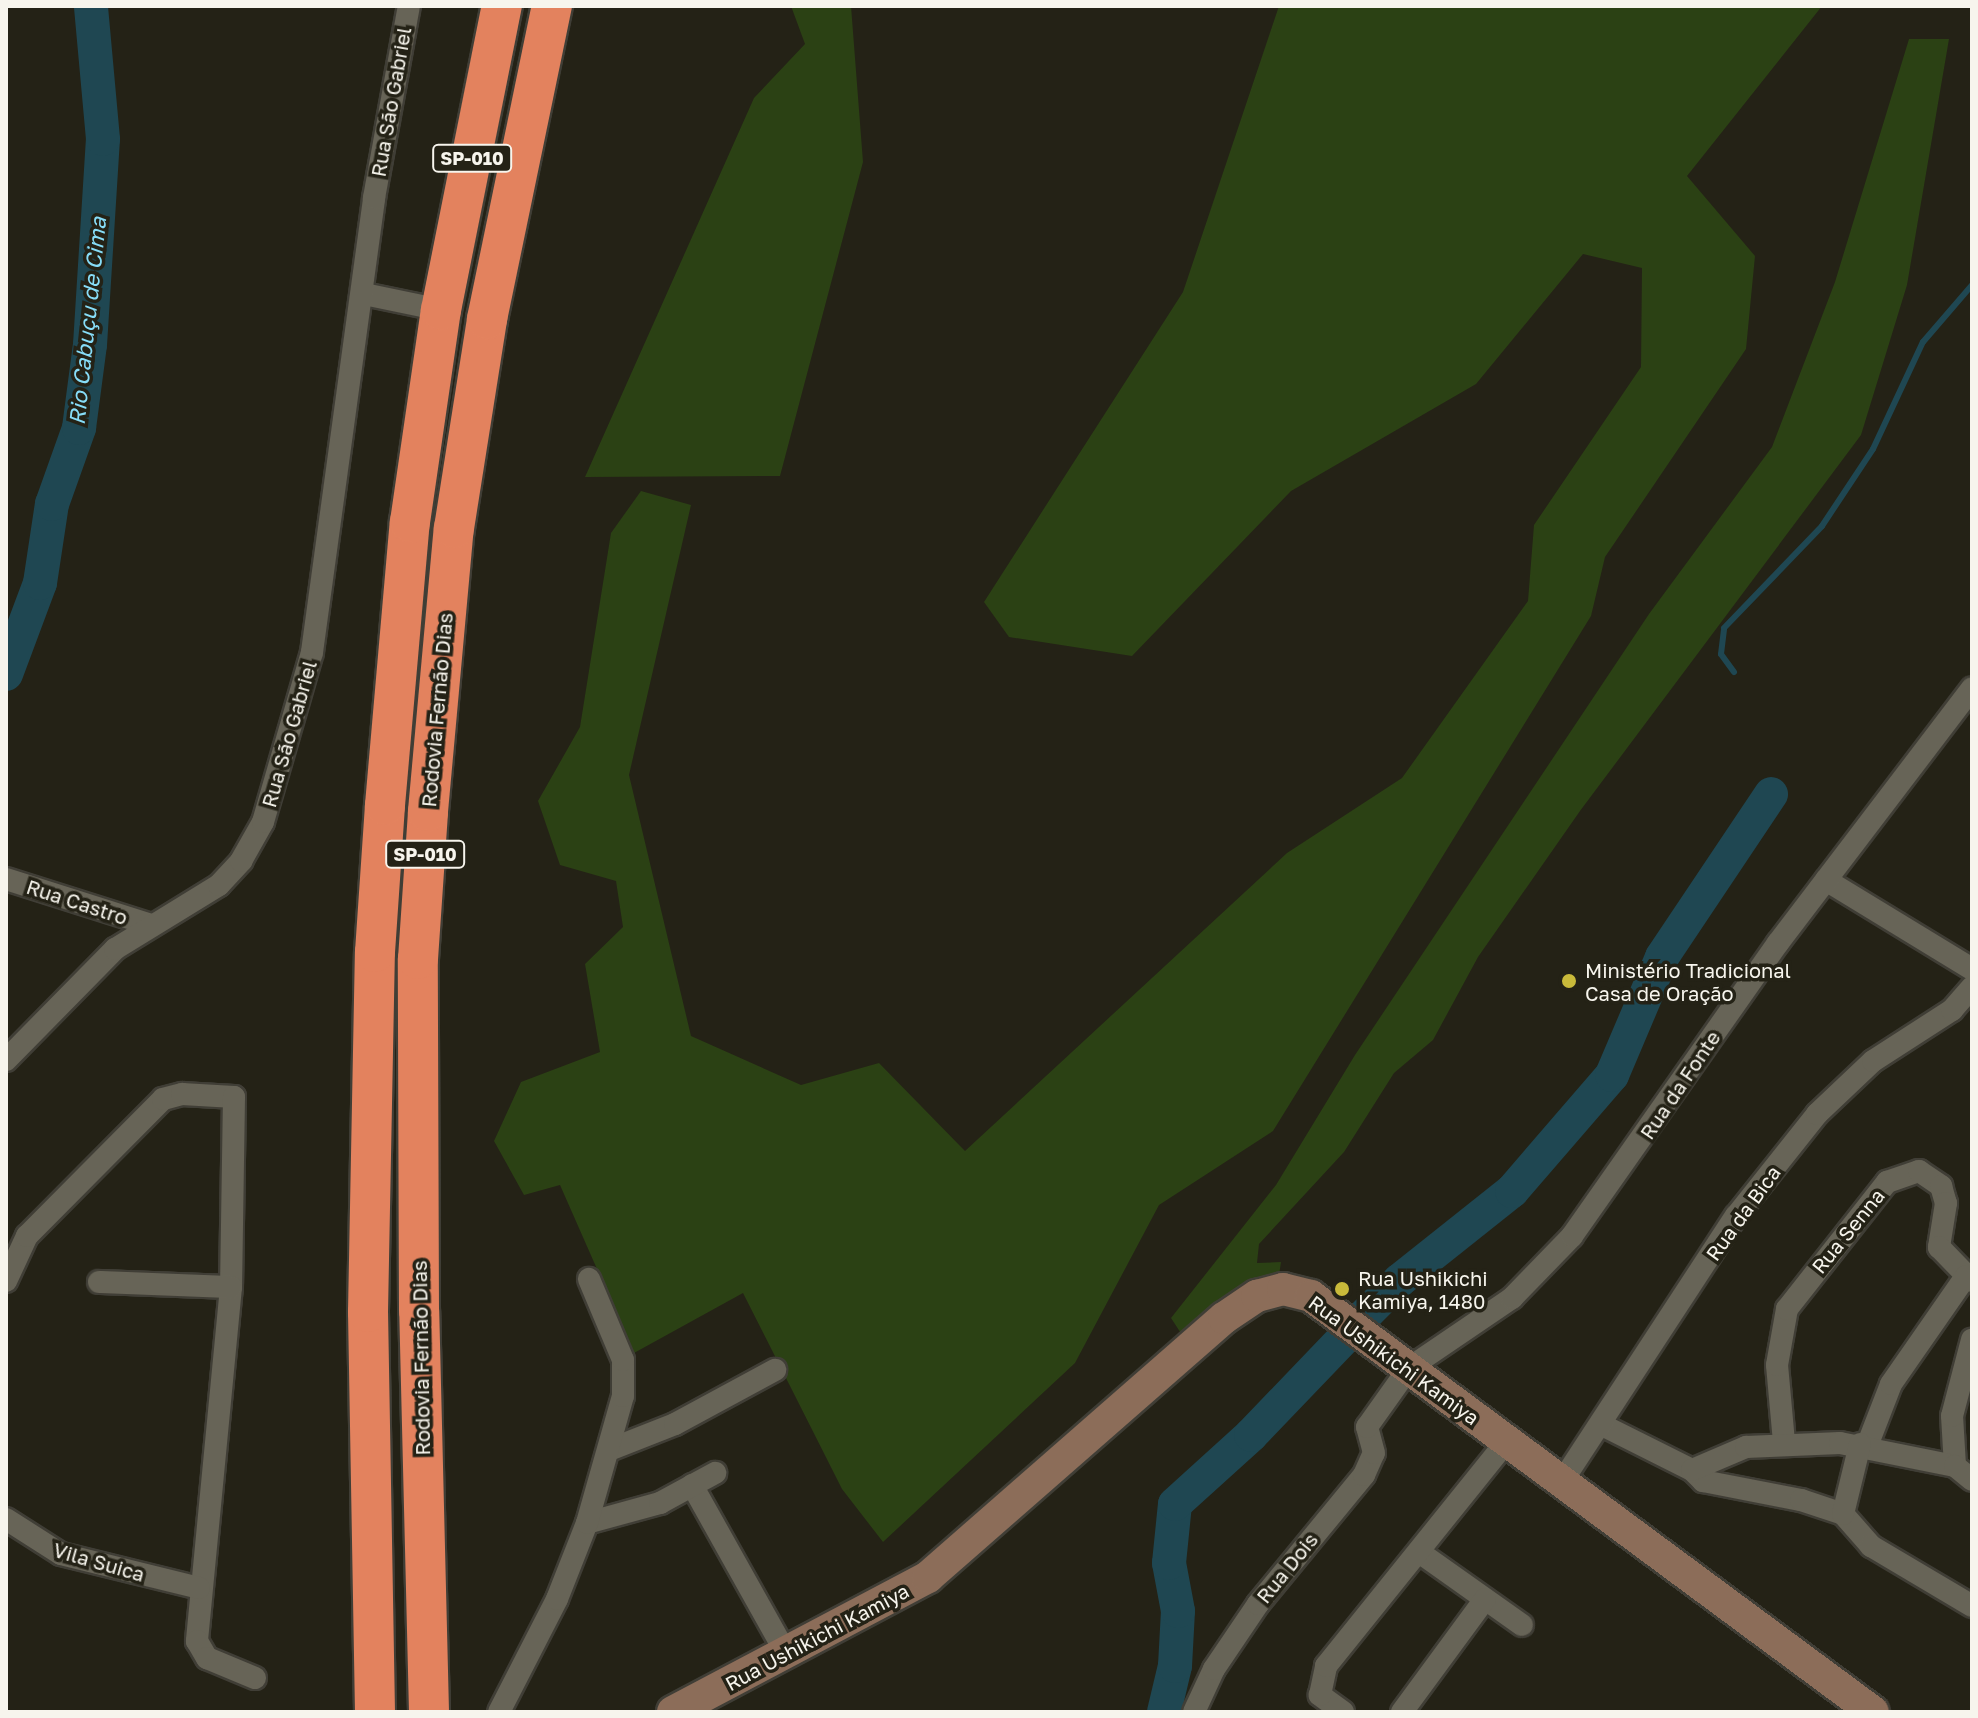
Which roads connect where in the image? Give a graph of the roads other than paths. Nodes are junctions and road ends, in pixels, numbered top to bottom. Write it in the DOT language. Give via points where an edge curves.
graph roads {
  1 [pos="409,6"];
  2 [pos="502,6"];
  3 [pos="552,6"];
  4 [pos="364,294"];
  5 [pos="441,310"];
  6 [pos="1972,688"];
  7 [pos="6,879"];
  8 [pos="1826,880"];
  9 [pos="148,924"];
  10 [pos="1972,969"];
  11 [pos="1972,987"];
  12 [pos="6,1060"];
  13 [pos="589,1279"];
  14 [pos="1969,1279"];
  15 [pos="6,1281"];
  16 [pos="99,1282"];
  17 [pos="231,1287"];
  18 [pos="1972,1340"];
  19 [pos="1409,1368"];
  20 [pos="775,1370"];
  21 [pos="1604,1426"];
  22 [pos="1506,1442"];
  23 [pos="1784,1442"];
  24 [pos="1863,1445"];
  25 [pos="609,1450"];
  26 [pos="1692,1470"];
  27 [pos="715,1473"];
  28 [pos="1964,1473"];
  29 [pos="1561,1483"];
  30 [pos="692,1485"];
  31 [pos="1843,1514"];
  32 [pos="6,1519"];
  33 [pos="587,1523"];
  34 [pos="1419,1552"];
  35 [pos="199,1588"];
  36 [pos="1485,1599"];
  37 [pos="1972,1606"];
  38 [pos="1522,1625"];
  39 [pos="786,1653"];
  40 [pos="255,1678"];
  41 [pos="375,1712"];
  42 [pos="429,1712"];
  43 [pos="499,1712"];
  44 [pos="673,1712"];
  45 [pos="1194,1712"];
  46 [pos="1343,1712"];
  47 [pos="1402,1712"];
  48 [pos="1873,1712"];
  1 -- 4 [label="street, Rua São Gabriel" via="376,184"];
  2 -- 5 [label="highway, SP-010"];
  3 -- 42 [label="highway, Rodovia Fernão Dias / SP-010" via="487,319 456,513 428,811 418,1020"];
  4 -- 5 [label="street"];
  4 -- 9 [label="street, Rua São Gabriel" via="312,652 283,764 263,822 241,861 219,885"];
  5 -- 41 [label="highway, SP-010" via="410,522 375,952 368,1312"];
  6 -- 8 [label="street, Rua da Fonte"];
  7 -- 9 [label="street, Rua Castro"];
  8 -- 10 [label="street"];
  8 -- 19 [label="street, Rua da Fonte" via="1572,1236 1512,1298"];
  9 -- 12 [label="street, Rua São Gabriel" via="78,981"];
  11 -- 21 [label="street, Rua da Bica" via="1952,1010 1873,1061 1817,1114 1736,1216"];
  13 -- 25 [label="street" via="625,1374"];
  14 -- 23 [label="street, Rua Senna" via="1939,1247 1946,1203 1941,1186 1919,1171 1887,1182 1787,1309 1777,1365"];
  14 -- 24 [label="street" via="1891,1384"];
  15 -- 17 [label="street" via="27,1236 163,1099 224,1093 235,1101"];
  16 -- 17 [label="street"];
  17 -- 35 [label="street"];
  18 -- 28 [label="street" via="1952,1416"];
  19 -- 22 [label="main road, Rua Ushikichi Kamiya"];
  19 -- 39 [label="main road, Rua Ushikichi Kamiya" via="1311,1296 1283,1289 1257,1296 1127,1398 928,1577"];
  19 -- 45 [label="street, Rua Dois" via="1367,1427 1374,1453 1364,1475 1258,1604 1214,1669"];
  20 -- 25 [label="street" via="675,1424"];
  21 -- 26 [label="street"];
  21 -- 29 [label="street, Rua da Bica"];
  22 -- 29 [label="main road, Rua Ushikichi Kamiya"];
  22 -- 34 [label="street"];
  23 -- 24 [label="street"];
  23 -- 26 [label="street" via="1746,1447"];
  24 -- 28 [label="street"];
  24 -- 31 [label="street"];
  25 -- 33 [label="street"];
  26 -- 31 [label="street" via="1708,1483 1801,1500"];
  27 -- 30 [label="street"];
  29 -- 48 [label="main road, Rua Ushikichi Kamiya"];
  30 -- 33 [label="street" via="645,1508"];
  30 -- 39 [label="street"];
  31 -- 37 [label="street" via="1871,1546"];
  32 -- 35 [label="street, Vila Suica" via="61,1554"];
  33 -- 43 [label="street" via="534,1652"];
  34 -- 36 [label="street"];
  34 -- 46 [label="street" via="1319,1680 1320,1695"];
  35 -- 40 [label="street" via="201,1654"];
  36 -- 38 [label="street"];
  36 -- 47 [label="street"];
  39 -- 44 [label="main road, Rua Ushikichi Kamiya"];
}
